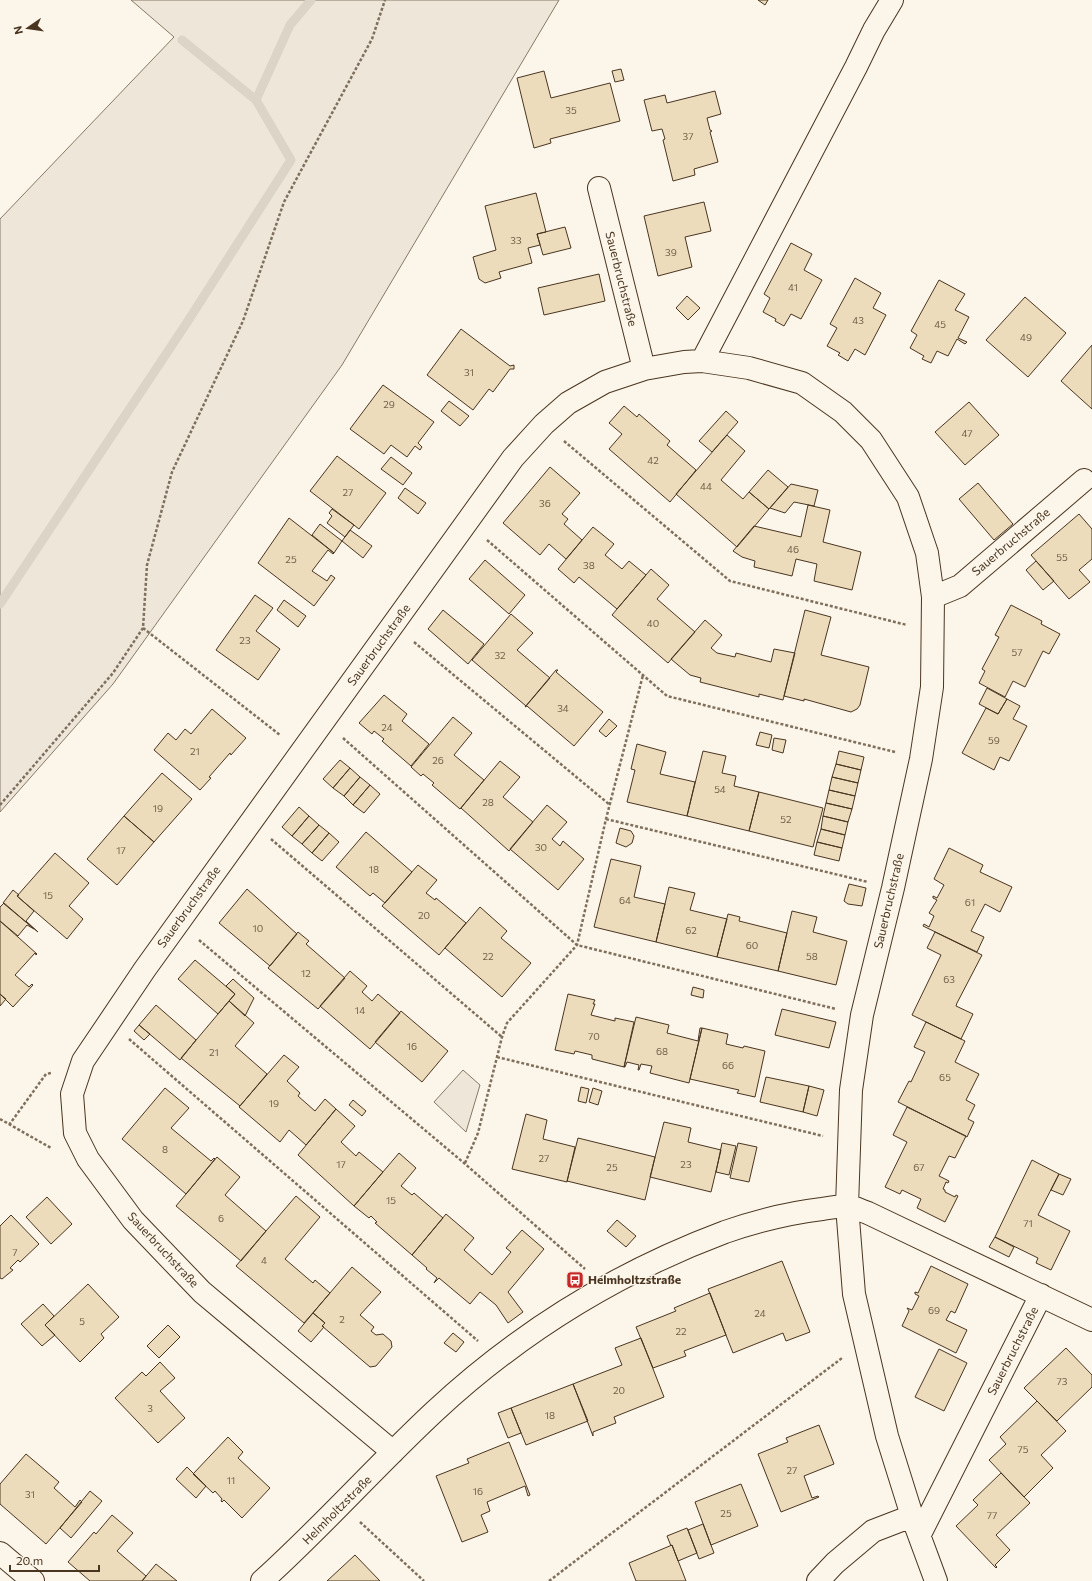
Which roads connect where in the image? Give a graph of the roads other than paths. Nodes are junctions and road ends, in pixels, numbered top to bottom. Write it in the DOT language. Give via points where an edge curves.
graph roads {
  1 [pos="892,0"];
  2 [pos="599,188"];
  3 [pos="702,361"];
  4 [pos="644,370"];
  5 [pos="1084,480"];
  6 [pos="933,597"];
  7 [pos="847,1206"];
  8 [pos="1041,1295"];
  9 [pos="1092,1320"];
  10 [pos="393,1452"];
  11 [pos="916,1525"];
  12 [pos="0,1553"];
  13 [pos="33,1581"];
  14 [pos="262,1581"];
  15 [pos="818,1581"];
  16 [pos="936,1581"];
  1 -- 3 [label="street"];
  2 -- 4 [label="street, Sauerbruchstraße"];
  3 -- 4 [label="street, Sauerbruchstraße"];
  3 -- 6 [label="street, Sauerbruchstraße" via="749,368 802,383 843,412 871,440 908,497 926,553"];
  4 -- 10 [label="street, Sauerbruchstraße" via="605,382 568,403 544,424 513,458 178,922 83,1061 72,1094 75,1133 88,1159 133,1220 202,1292"];
  5 -- 6 [label="street, Sauerbruchstraße" via="960,586"];
  6 -- 7 [label="street, Sauerbruchstraße" via="932,687 921,758 862,1015 851,1090"];
  7 -- 8 [label="street, Sauerbruchstraße" via="868,1213"];
  7 -- 10 [label="street, Helmholtzstraße" via="792,1213 743,1226 686,1247 604,1287 543,1324 498,1358 436,1410"];
  7 -- 11 [label="street, Sauerbruchstraße" via="854,1294 887,1436"];
  8 -- 9 [label="street"];
  8 -- 11 [label="street, Sauerbruchstraße"];
  10 -- 14 [label="street, Helmholtzstraße"];
  11 -- 15 [label="street" via="873,1531"];
  11 -- 16 [label="street, Sauerbruchstraße"];
  12 -- 13 [label="street"];
}
